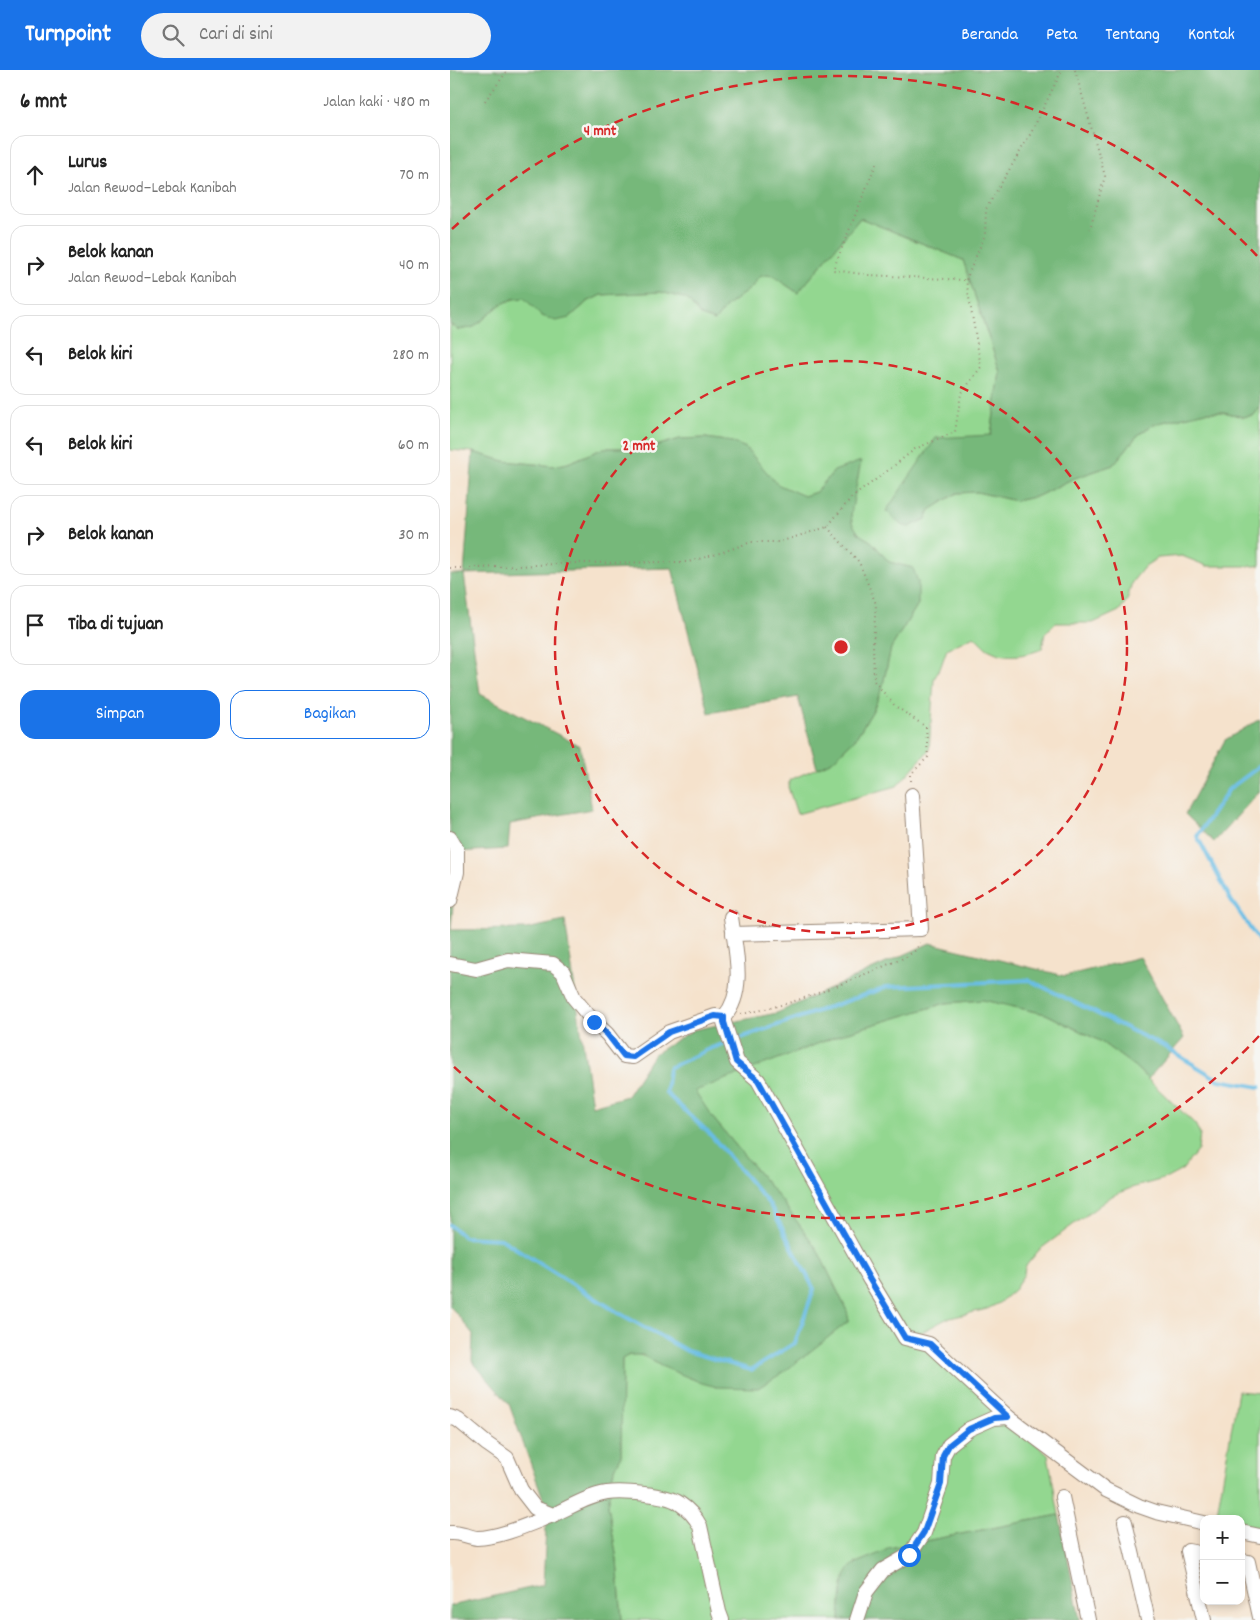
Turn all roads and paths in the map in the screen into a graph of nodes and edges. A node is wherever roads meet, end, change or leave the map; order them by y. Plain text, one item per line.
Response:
1 (508, 70) edge
2 (1062, 70) edge
3 (1075, 70) edge
4 (485, 101) dead end
5 (876, 164) dead end
6 (1090, 229) dead end
7 (966, 280) junction
8 (827, 527) junction
9 (450, 568) edge
10 (912, 795) joint
11 (450, 838) edge
12 (450, 901) edge
13 (731, 917) dead end
14 (921, 929) junction
15 (733, 934) junction
16 (450, 964) edge
17 (724, 1020) junction
18 (450, 1417) edge
19 (1008, 1417) junction
20 (1062, 1497) dead end
21 (553, 1515) junction
22 (1125, 1522) dead end
23 (1200, 1522) edge
24 (450, 1533) edge
25 (1245, 1533) edge
26 (1260, 1536) edge
27 (1200, 1553) edge
28 (1245, 1562) edge
29 (1260, 1617) edge
30 (722, 1620) edge
31 (858, 1620) edge
32 (1088, 1620) edge
33 (1148, 1620) edge
34 (1204, 1620) edge

1 - 4 path
2 - 7 path
3 - 6 path
5 - 7 path
7 - 8 path
8 - 9 path
8 - 10 path
10 - 14 street
11 - 12 street
13 - 15 street
14 - 15 street
14 - 17 path
15 - 17 street
16 - 17 street
17 - 19 street
18 - 21 street
19 - 23 street
19 - 31 street
20 - 32 street
21 - 24 street
21 - 30 street
22 - 33 street
25 - 26 street
27 - 34 street
28 - 29 street

